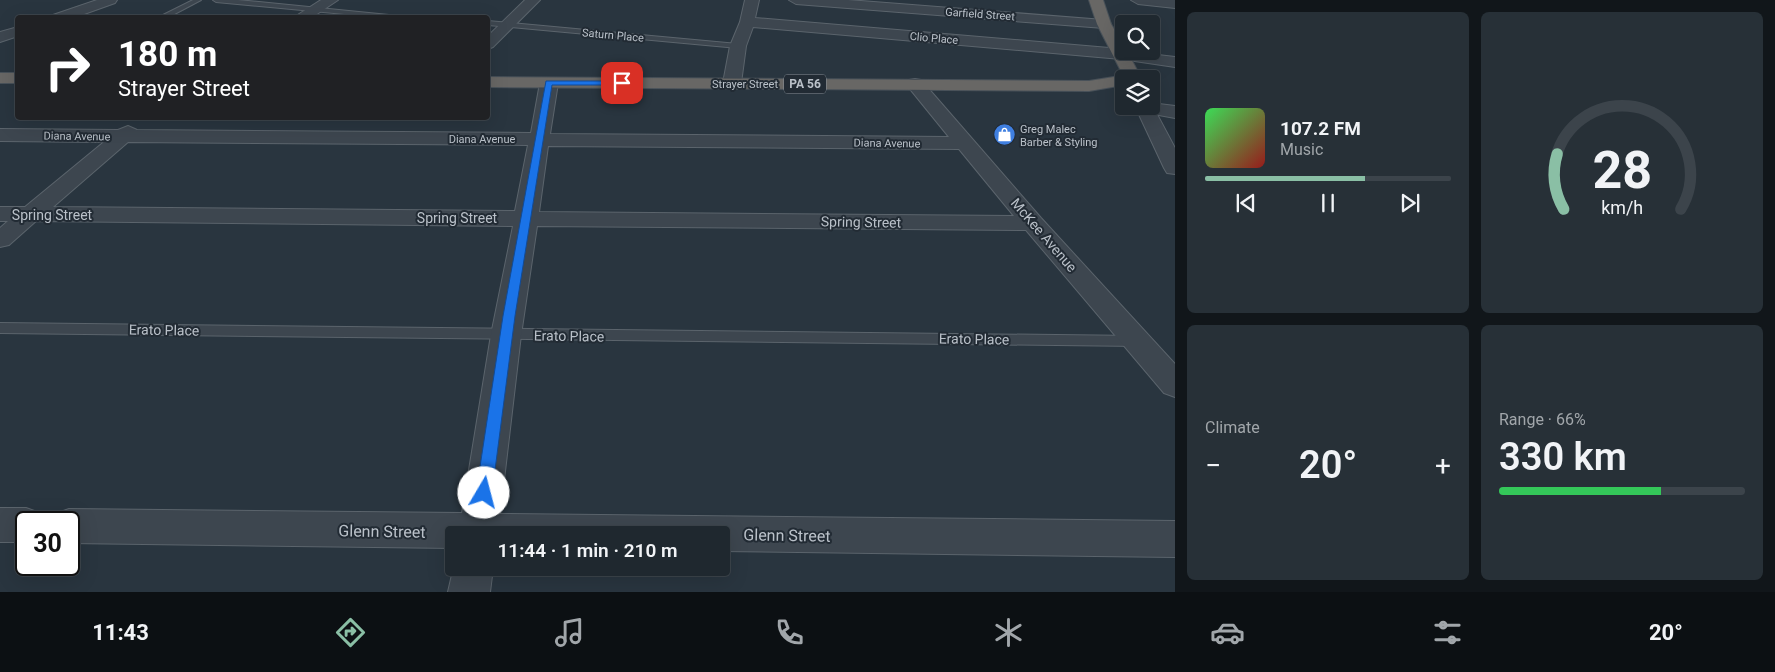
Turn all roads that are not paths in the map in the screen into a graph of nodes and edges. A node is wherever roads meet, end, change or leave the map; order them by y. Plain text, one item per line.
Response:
1 (110, 0) edge
2 (198, 0) edge
3 (216, 0) edge
4 (331, 0) edge
5 (534, 0) edge
6 (752, 0) edge
7 (796, 0) edge
8 (989, 0) edge
9 (1096, 0) edge
10 (1138, 0) edge
11 (1175, 4) edge
12 (315, 9) junction
13 (67, 15) edge
14 (166, 15) edge
15 (305, 15) edge
16 (382, 15) edge
17 (996, 16) junction
18 (747, 22) junction
19 (490, 23) edge
20 (1104, 24) junction
21 (507, 25) junction
22 (15, 32) edge
23 (1, 36) edge
24 (490, 42) edge
25 (1115, 43) edge
26 (738, 46) junction
27 (1115, 53) edge
28 (1160, 60) edge
29 (1175, 62) edge
30 (0, 78) edge
31 (15, 78) edge
32 (490, 82) edge
33 (1115, 82) edge
34 (549, 83) junction
35 (732, 83) junction
36 (914, 84) junction
37 (1160, 109) edge
38 (1175, 112) edge
39 (1148, 115) edge
40 (142, 120) edge
41 (0, 135) edge
42 (123, 136) junction
43 (540, 139) junction
44 (965, 143) junction
45 (1175, 168) edge
46 (0, 214) edge
47 (30, 214) junction
48 (524, 218) junction
49 (1033, 223) junction
50 (0, 240) edge
51 (0, 328) edge
52 (506, 335) junction
53 (1138, 341) junction
54 (1175, 385) edge
55 (0, 525) edge
56 (15, 526) edge
57 (479, 526) edge
58 (80, 527) edge
59 (1175, 539) edge
60 (730, 543) edge
61 (445, 544) edge
62 (471, 576) edge
63 (469, 592) edge

1 - 13 street
2 - 14 lane
3 - 12 lane
4 - 12 street
5 - 21 street
6 - 18 street
7 - 17 street, Garfield Street
8 - 17 street
9 - 20 highway, PA 56
10 - 11 street
12 - 15 street
12 - 16 lane
17 - 20 street, Garfield Street
18 - 26 street
18 - 27 street, Clio Place
19 - 21 lane, Saturn Place
20 - 25 highway, PA 56
21 - 24 street
21 - 26 lane, Saturn Place
22 - 23 street
26 - 35 street
28 - 29 street, Clio Place
30 - 31 highway
32 - 34 highway, Strayer Street / PA 56
33 - 36 highway, Strayer Street / PA 56
34 - 35 highway, Strayer Street / PA 56
34 - 43 street
35 - 36 highway, Strayer Street / PA 56
36 - 44 street, McKee Avenue
37 - 38 street
39 - 45 street
40 - 42 street
41 - 42 street, Diana Avenue
42 - 43 street, Diana Avenue
42 - 47 street
43 - 44 street, Diana Avenue
43 - 48 street
44 - 49 street, McKee Avenue
46 - 47 street, Spring Street
47 - 48 street, Spring Street
47 - 50 street
48 - 49 street, Spring Street
48 - 52 street
49 - 53 street, McKee Avenue
51 - 52 lane, Erato Place
52 - 53 lane, Erato Place
52 - 57 street
53 - 54 street, McKee Avenue
55 - 56 street
58 - 61 street, Glenn Street
59 - 60 street, Glenn Street
62 - 63 street

